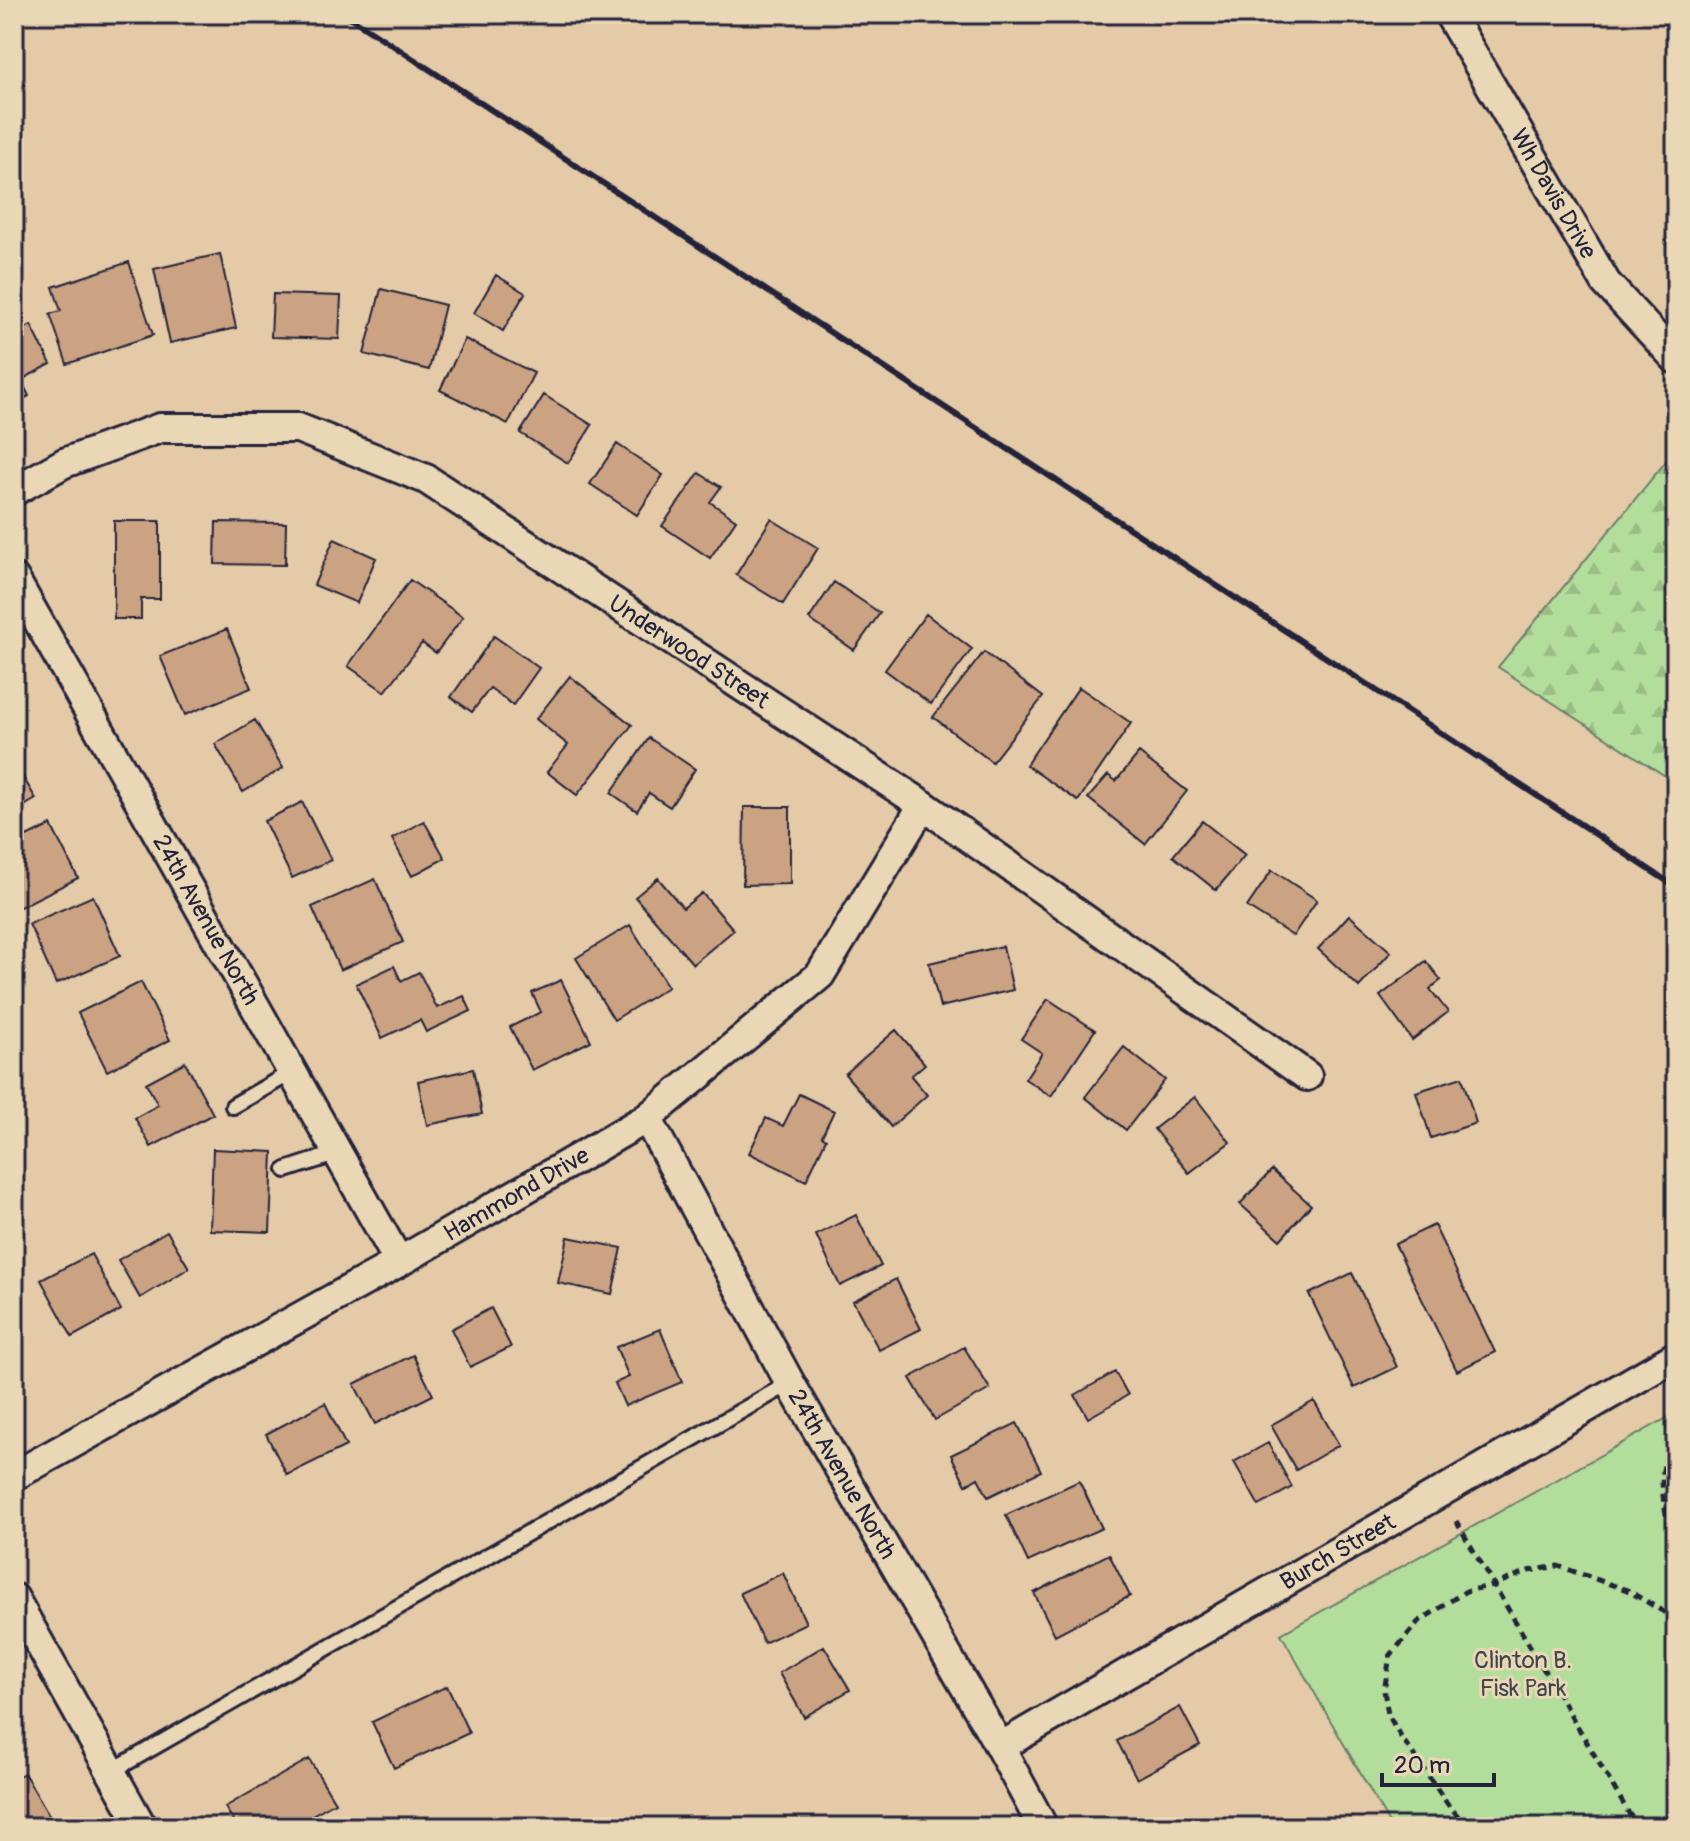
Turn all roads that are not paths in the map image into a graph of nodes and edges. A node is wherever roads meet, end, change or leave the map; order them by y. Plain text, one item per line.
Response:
1 (1449, 14) edge
2 (1676, 359) edge
3 (14, 491) edge
4 (14, 578) edge
5 (923, 805) junction
6 (292, 1072) junction
7 (1307, 1076) dead end
8 (233, 1106) dead end
9 (647, 1118) junction
10 (338, 1153) junction
11 (286, 1170) dead end
12 (399, 1262) junction
13 (1676, 1356) edge
14 (790, 1383) junction
15 (14, 1476) edge
16 (14, 1598) edge
17 (1000, 1747) junction
18 (110, 1772) junction
19 (142, 1827) edge
20 (1043, 1827) edge

1 - 2 street, Wh Davis Drive
3 - 5 street, Underwood Street
4 - 6 street, 24th Avenue North
5 - 7 street, Underwood Street
5 - 9 street, Hammond Drive
6 - 8 lane
6 - 10 street, 24th Avenue North
9 - 12 street, Hammond Drive
9 - 14 street, 24th Avenue North
10 - 11 lane
10 - 12 street, 24th Avenue North
12 - 15 street, Hammond Drive
13 - 17 street, Burch Street
14 - 17 street, 24th Avenue North
14 - 18 lane
16 - 18 street
17 - 20 street, 24th Avenue North
18 - 19 street

